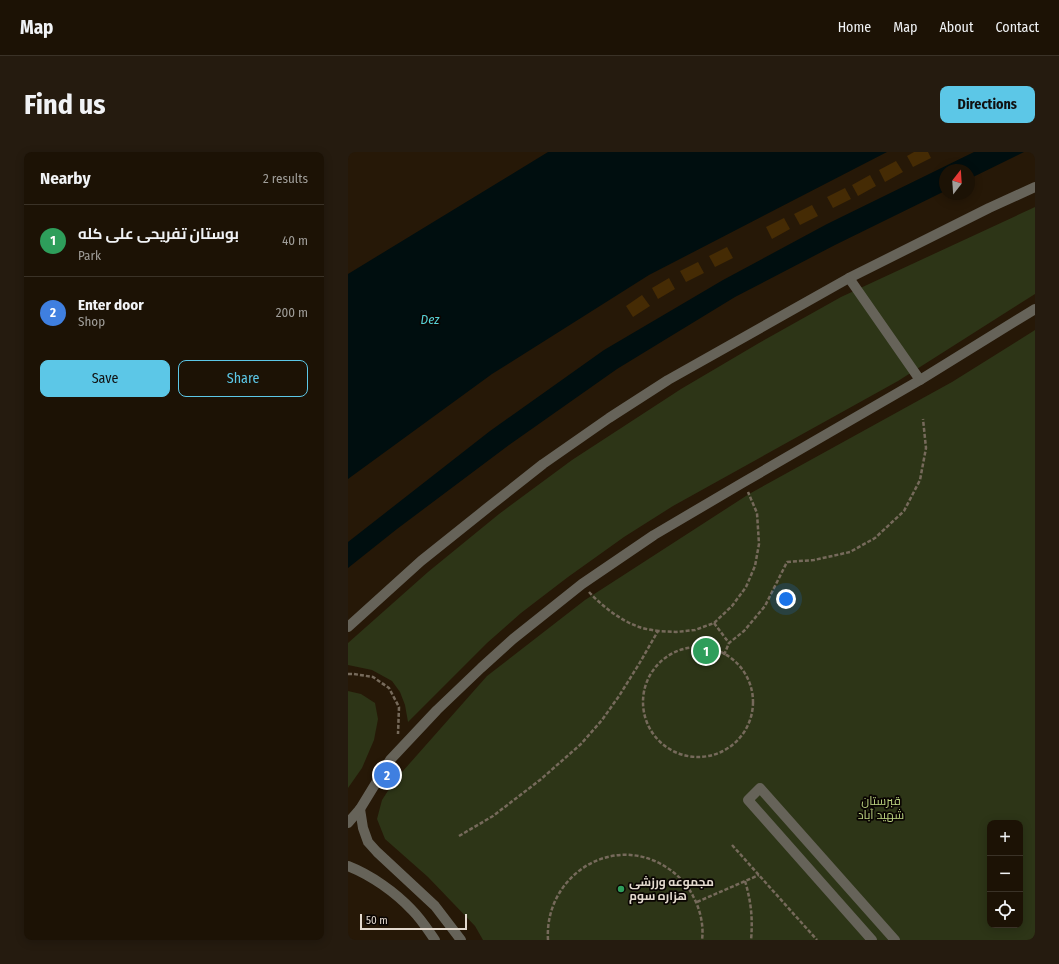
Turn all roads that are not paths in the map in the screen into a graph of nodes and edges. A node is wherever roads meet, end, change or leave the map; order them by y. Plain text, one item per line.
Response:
1 (1035, 187) edge
2 (849, 278) junction
3 (1035, 309) edge
4 (920, 380) junction
5 (348, 627) edge
6 (360, 809) junction
7 (348, 823) edge
8 (348, 866) edge
9 (435, 940) edge
10 (461, 940) edge
11 (872, 940) edge
12 (895, 940) edge

1 - 2 street
2 - 4 street
2 - 5 street
3 - 4 street
4 - 6 street
6 - 7 street
6 - 10 street
8 - 9 street
11 - 12 street

